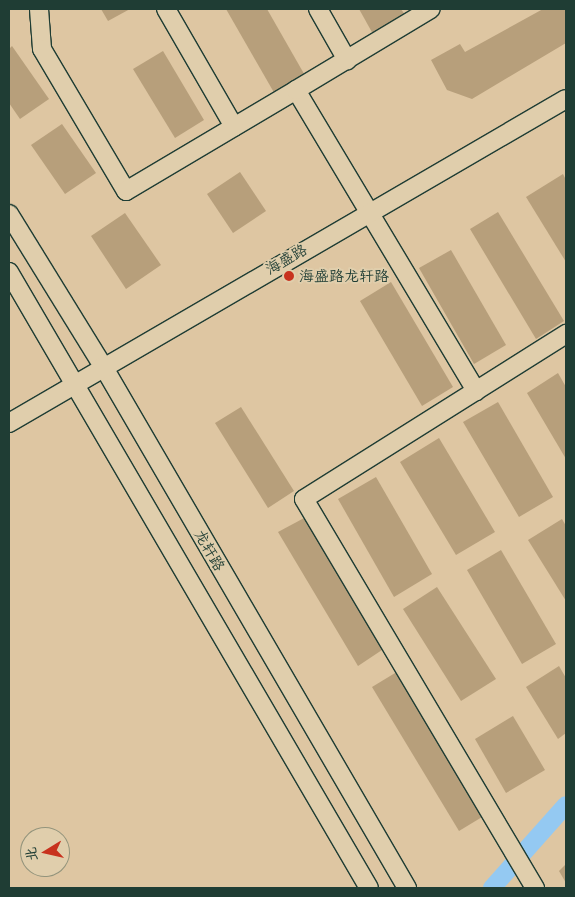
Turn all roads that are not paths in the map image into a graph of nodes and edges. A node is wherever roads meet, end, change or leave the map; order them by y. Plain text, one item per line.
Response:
1 (39, 9) edge
2 (166, 9) edge
3 (318, 9) edge
4 (431, 9) edge
5 (347, 60) junction
6 (296, 90) junction
7 (566, 99) edge
8 (234, 127) junction
9 (368, 213) junction
10 (9, 214) edge
11 (9, 272) edge
12 (566, 334) edge
13 (103, 366) junction
14 (74, 384) junction
15 (476, 390) junction
16 (9, 423) edge
17 (534, 887) edge
18 (369, 888) edge
19 (407, 888) edge

1 - 8 street
2 - 8 street
3 - 5 street
4 - 5 street
5 - 6 street
6 - 8 street
6 - 9 street
7 - 9 street, 海盛路
9 - 13 street, 海盛路
9 - 15 street
10 - 13 street, 龙轩路
11 - 14 street
12 - 15 street
13 - 14 street, 海盛路
13 - 19 street, 龙轩路
14 - 16 street, 海盛路
14 - 18 street
15 - 17 street

